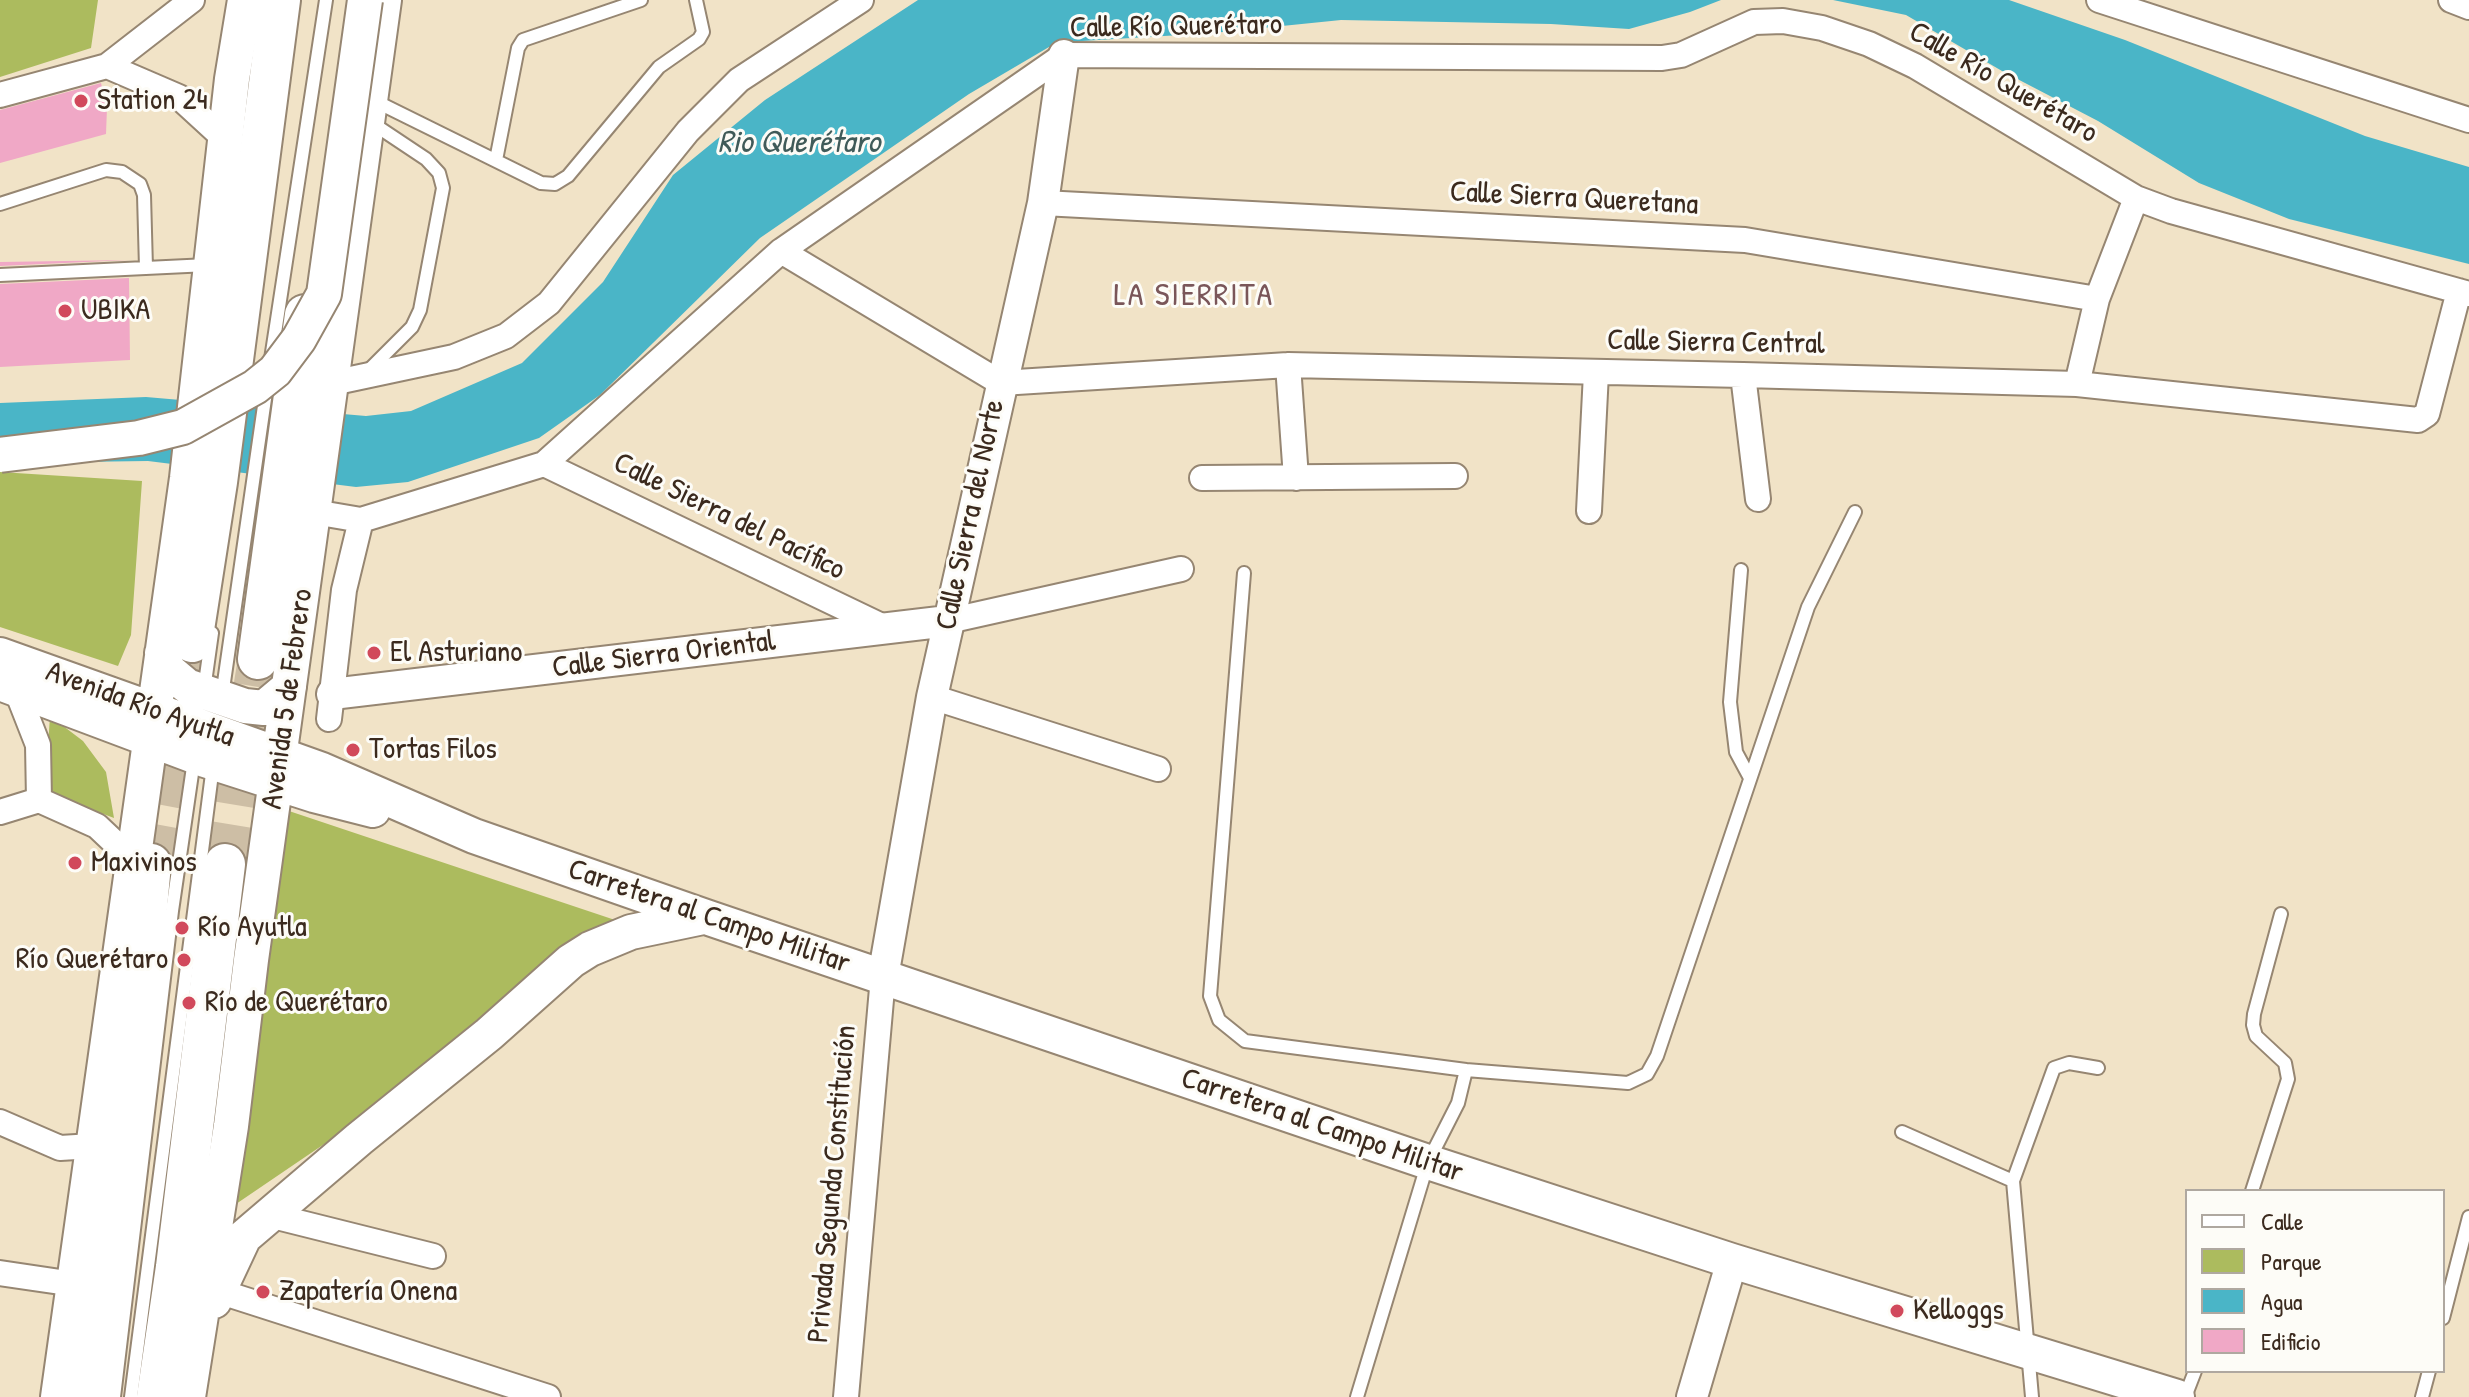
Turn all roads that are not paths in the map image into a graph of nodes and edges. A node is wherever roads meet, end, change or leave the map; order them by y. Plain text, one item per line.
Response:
1 (192, 0) edge
2 (245, 0) edge
3 (280, 0) edge
4 (326, 0) edge
5 (349, 0) edge
6 (365, 0) edge
7 (384, 0) edge
8 (641, 0) edge
9 (696, 0) edge
10 (861, 0) edge
11 (2099, 0) edge
12 (2451, 0) edge
13 (2469, 7) edge
14 (1064, 55) junction
15 (107, 66) junction
16 (0, 95) edge
17 (369, 109) junction
18 (2469, 120) edge
19 (227, 141) junction
20 (496, 160) junction
21 (2136, 198) junction
22 (1043, 203) junction
23 (0, 204) edge
24 (781, 251) junction
25 (211, 265) junction
26 (146, 268) junction
27 (0, 275) edge
28 (2464, 292) edge
29 (2097, 299) junction
30 (1288, 365) junction
31 (1596, 373) junction
32 (1743, 375) junction
33 (247, 377) dead end
34 (1001, 383) junction
35 (2077, 384) junction
36 (340, 389) junction
37 (243, 408) dead end
38 (0, 455) edge
39 (544, 464) junction
40 (1455, 476) dead end
41 (1202, 478) dead end
42 (1296, 478) junction
43 (1758, 499) dead end
44 (315, 502) junction
45 (1589, 511) dead end
46 (1855, 512) dead end
47 (361, 520) junction
48 (1181, 569) dead end
49 (1741, 570) dead end
50 (1244, 573) dead end
51 (303, 587) junction
52 (344, 590) junction
53 (948, 621) junction
54 (886, 628) junction
55 (189, 639) junction
56 (0, 655) edge
57 (258, 659) tunnel mouth
58 (8, 686) edge
59 (289, 687) junction
60 (932, 697) junction
61 (330, 707) joint
62 (209, 722) junction
63 (152, 725) junction
64 (278, 769) junction
65 (1158, 769) dead end
66 (1750, 778) junction
67 (39, 800) junction
68 (0, 812) edge
69 (142, 862) junction
70 (225, 864) tunnel mouth
71 (2281, 914) dead end
72 (706, 917) junction
73 (883, 977) junction
74 (2098, 1068) dead end
75 (1466, 1070) junction
76 (0, 1122) edge
77 (1902, 1132) dead end
78 (93, 1146) junction
79 (1428, 1162) junction
80 (2013, 1181) junction
81 (2253, 1189) edge
82 (269, 1215) junction
83 (2469, 1217) edge
84 (433, 1256) dead end
85 (1732, 1261) junction
86 (0, 1273) edge
87 (74, 1284) junction
88 (218, 1291) junction
89 (2445, 1310) edge
90 (198, 1334) junction
91 (2028, 1351) junction
92 (2194, 1373) edge
93 (2428, 1373) edge
94 (58, 1397) edge
95 (90, 1397) edge
96 (114, 1397) edge
97 (131, 1397) edge
98 (157, 1397) edge
99 (188, 1397) edge
100 (548, 1397) edge
101 (846, 1397) edge
102 (1357, 1397) edge
103 (1692, 1397) edge
104 (2032, 1397) edge
105 (2177, 1397) edge
106 (2185, 1397) edge
107 (2422, 1397) edge

1 - 15 street
2 - 19 main road
3 - 55 highway
4 - 62 lane
5 - 57 highway, Avenida 5 de Febrero
6 - 38 main road, bridge
7 - 17 main road, Avenida 5 de Febrero
8 - 20 lane
9 - 20 lane
10 - 36 street
11 - 18 street
12 - 13 street
14 - 21 street, Calle Río Querétaro
14 - 22 street, Calle Sierra del Norte
14 - 24 street, Calle Río Querétaro
15 - 16 street
15 - 19 street
17 - 20 lane
17 - 36 main road, Avenida 5 de Febrero
17 - 36 lane
19 - 25 main road
21 - 28 street, Calle Río Querétaro
21 - 29 street
22 - 29 street, Calle Sierra Queretana
22 - 34 street, Calle Sierra del Norte
23 - 26 lane
24 - 34 street
24 - 39 street, Calle Río Querétaro
25 - 26 lane
25 - 55 main road
26 - 27 lane
28 - 35 street, Calle Sierra Central
29 - 35 street
30 - 31 street, Calle Sierra Central
30 - 34 street, Calle Sierra Central
30 - 42 street
31 - 32 street, Calle Sierra Central
31 - 45 street
32 - 35 street, Calle Sierra Central
32 - 43 street
33 - 37 lane
34 - 53 street, Calle Sierra del Norte
36 - 44 main road, Avenida 5 de Febrero
39 - 47 street, Calle Río Querétaro
39 - 54 street, Calle Sierra del Pacífico
40 - 42 street
41 - 42 street
44 - 47 street, Calle Río Querétaro
44 - 51 main road, Avenida 5 de Febrero
46 - 66 lane
47 - 52 street
48 - 53 street
49 - 66 lane
50 - 75 lane
51 - 52 street
51 - 59 main road, Avenida 5 de Febrero
52 - 61 street
53 - 54 street, Calle Sierra Oriental
53 - 60 street, Calle Sierra del Norte
54 - 61 street, Calle Sierra Oriental
55 - 62 lane
55 - 62 main road
55 - 63 main road
56 - 63 main road, Avenida Río Ayutla
58 - 63 main road, Avenida Río Ayutla
58 - 67 street
59 - 62 main road
59 - 64 main road, Avenida 5 de Febrero
60 - 65 street
60 - 73 street, Calle Sierra del Norte
62 - 63 main road, Avenida Río Ayutla
62 - 64 main road, Avenida Río Ayutla
62 - 96 lane
62 - 97 lane
63 - 69 main road
64 - 72 main road, Carretera al Campo Militar
64 - 90 main road, Avenida 5 de Febrero
66 - 75 lane
67 - 68 street
67 - 69 street
69 - 78 main road
69 - 95 highway
70 - 98 highway
71 - 81 lane
72 - 73 main road, Carretera al Campo Militar
72 - 82 main road
73 - 79 main road, Carretera al Campo Militar
73 - 101 street, Privada Segunda Constitución
74 - 80 lane
75 - 79 lane
76 - 78 street
77 - 80 lane
78 - 87 main road
79 - 85 main road, Carretera al Campo Militar
79 - 102 lane
80 - 91 lane
82 - 84 street
82 - 88 main road
83 - 89 lane
85 - 91 main road, Carretera al Campo Militar
85 - 103 street
86 - 87 street
87 - 94 main road
88 - 90 main road
88 - 100 street
90 - 99 main road, Avenida 5 de Febrero
91 - 104 lane
91 - 105 main road, Carretera al Campo Militar
92 - 106 lane
93 - 107 lane

